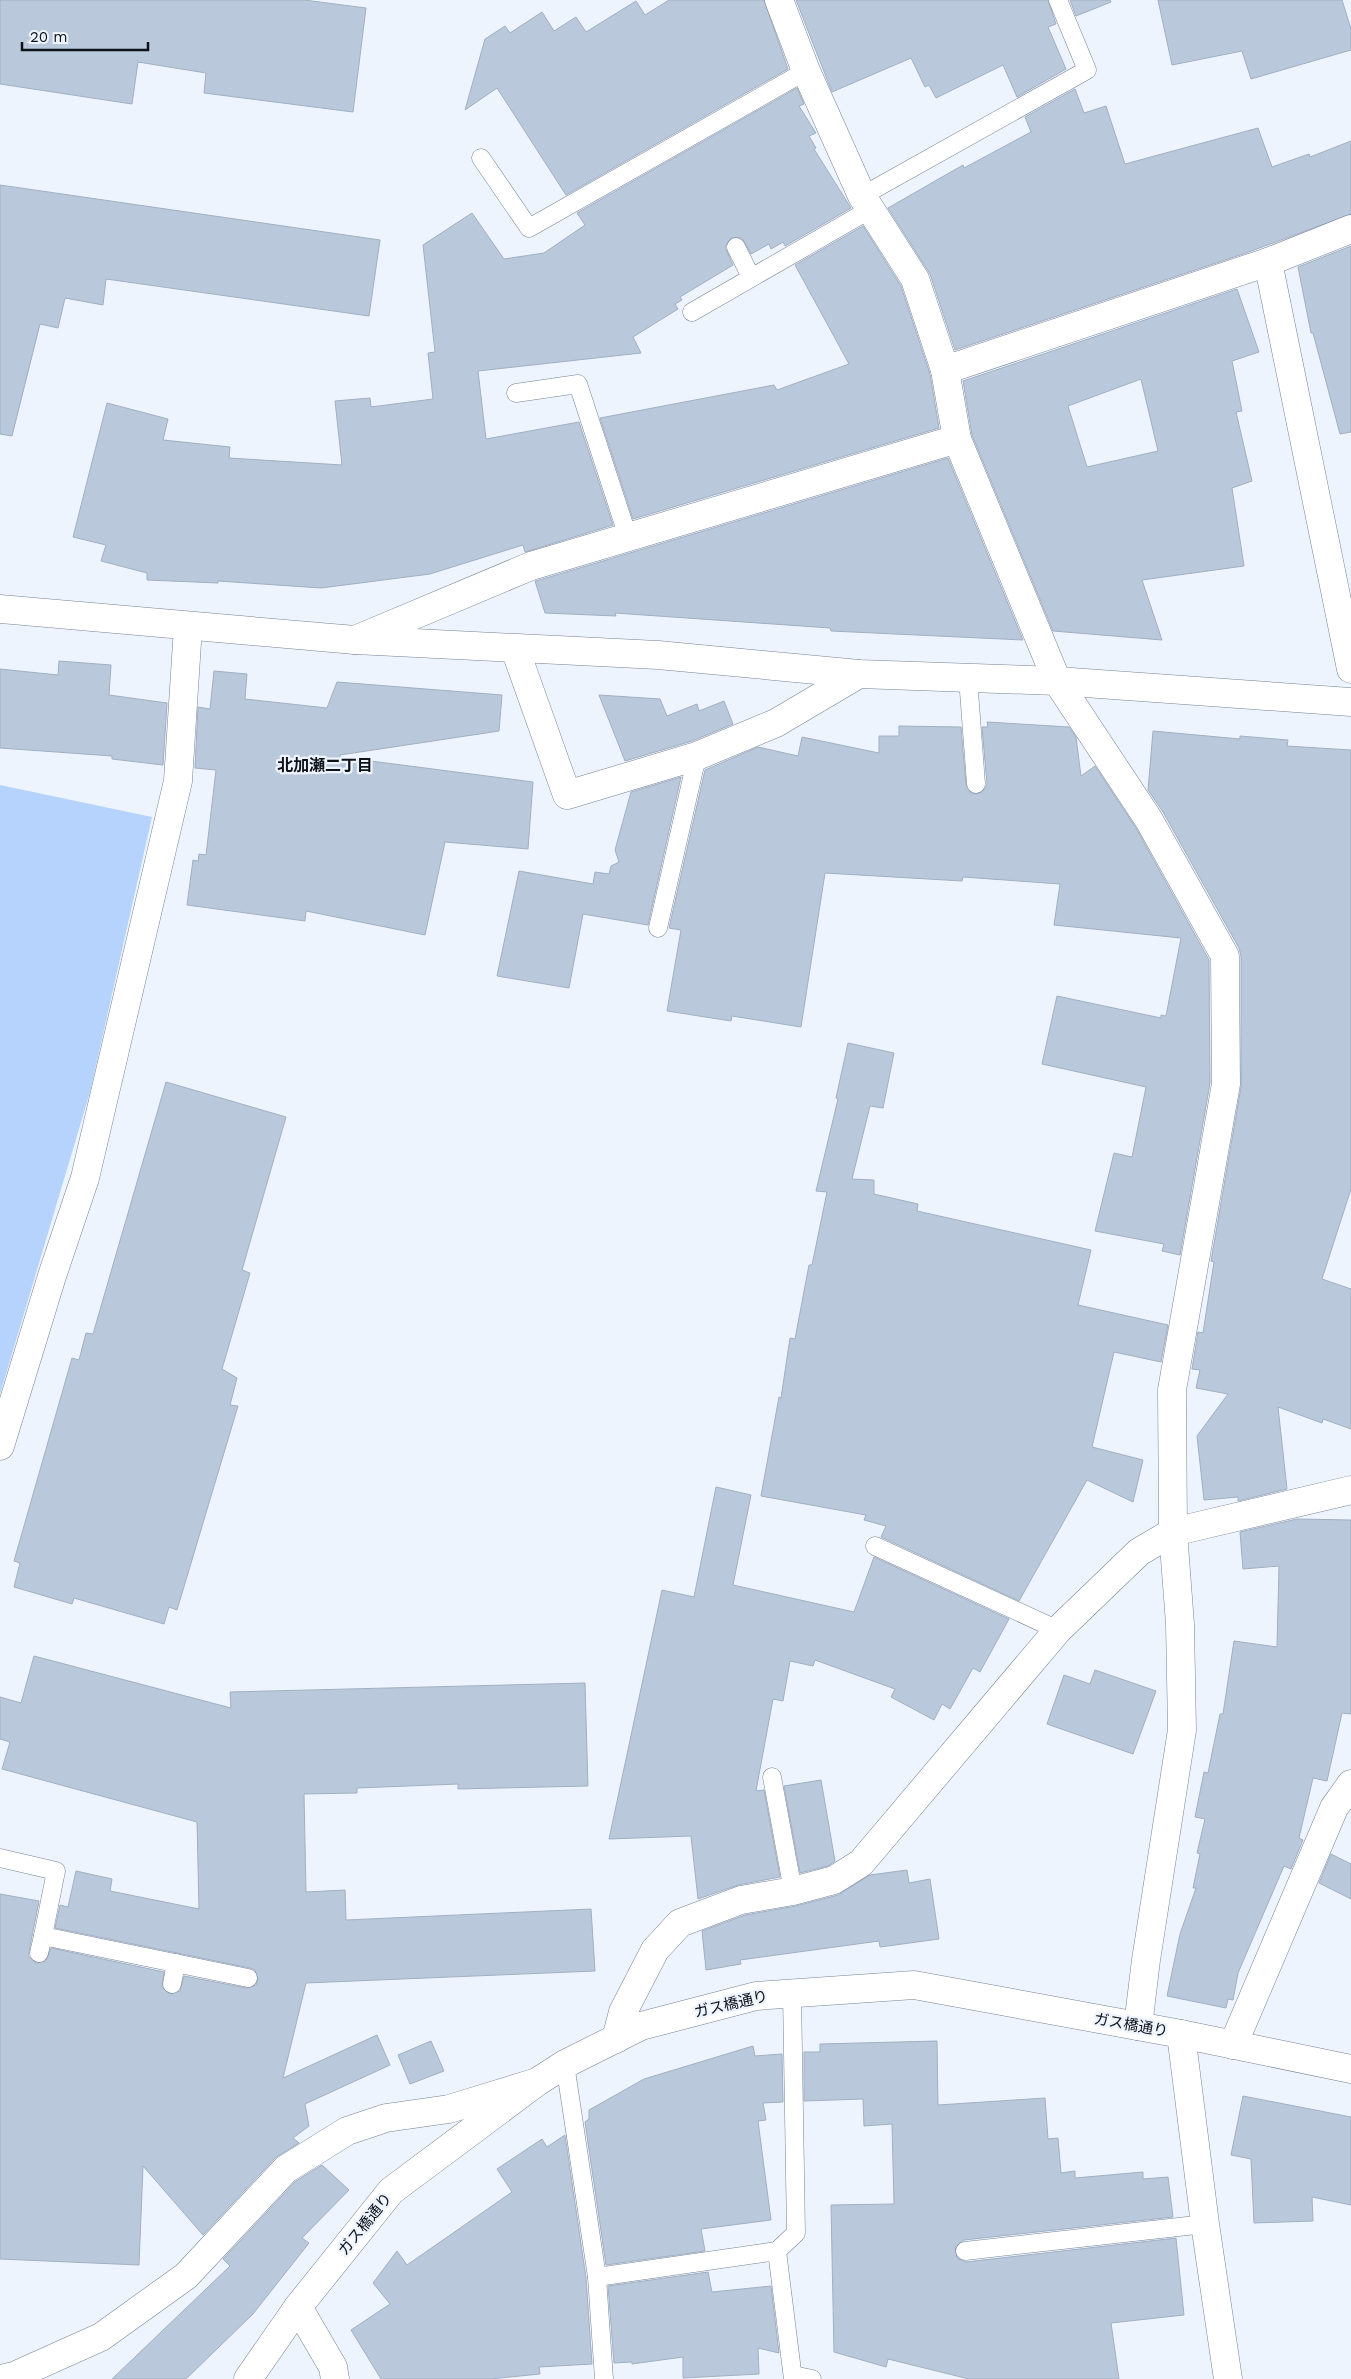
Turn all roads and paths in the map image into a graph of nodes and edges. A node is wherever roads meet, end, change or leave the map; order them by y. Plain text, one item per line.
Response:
1 (779, 0) edge
2 (1058, 0) edge
3 (806, 71) junction
4 (481, 158) dead end
5 (866, 202) junction
6 (1351, 229) edge
7 (736, 247) dead end
8 (1268, 262) junction
9 (751, 277) junction
10 (692, 312) dead end
11 (944, 370) junction
12 (516, 393) dead end
13 (957, 439) junction
14 (628, 537) junction
15 (0, 609) edge
16 (188, 627) junction
17 (355, 640) junction
18 (516, 649) junction
19 (1351, 669) edge
20 (859, 674) junction
21 (968, 678) junction
22 (1057, 681) junction
23 (1351, 702) edge
24 (697, 756) junction
25 (976, 784) dead end
26 (658, 928) dead end
27 (0, 1446) edge
28 (1351, 1490) edge
29 (1173, 1532) junction
30 (875, 1546) dead end
31 (1058, 1630) junction
32 (772, 1777) dead end
33 (1351, 1784) edge
34 (0, 1858) edge
35 (792, 1891) junction
36 (43, 1936) junction
37 (39, 1953) dead end
38 (176, 1963) junction
39 (248, 1978) dead end
40 (172, 1984) dead end
41 (792, 1994) junction
42 (1138, 2026) junction
43 (1181, 2034) junction
44 (616, 2039) junction
45 (1232, 2045) junction
46 (565, 2064) junction
47 (1351, 2069) edge
48 (537, 2082) junction
49 (1205, 2224) junction
50 (777, 2251) junction
51 (965, 2251) dead end
52 (597, 2277) junction
53 (298, 2307) junction
54 (793, 2377) edge
55 (0, 2379) edge
56 (248, 2379) edge
57 (335, 2379) edge
58 (604, 2379) edge
59 (812, 2379) edge
60 (1228, 2379) edge

1 - 3 street
2 - 5 lane
3 - 4 lane
3 - 5 street
5 - 9 lane
5 - 11 street
6 - 8 street
7 - 9 lane
8 - 11 street
8 - 19 street
9 - 10 lane
11 - 13 street
12 - 14 lane
13 - 14 street
13 - 22 street
14 - 17 street
15 - 16 street
16 - 17 street
16 - 27 street
17 - 18 street
18 - 20 street
18 - 24 street
20 - 21 street
20 - 24 street
21 - 22 street
21 - 25 lane
22 - 23 street
22 - 29 street
24 - 26 lane
28 - 29 street
29 - 31 street
29 - 42 street
30 - 31 lane
31 - 35 street
32 - 35 lane
33 - 45 street
34 - 36 lane
35 - 44 street
36 - 37 lane
36 - 38 lane
38 - 39 lane
38 - 40 lane
41 - 42 street, ガス橋通り
41 - 44 street, ガス橋通り
41 - 50 lane
42 - 43 street, ガス橋通り
43 - 45 street, ガス橋通り
43 - 49 street
44 - 46 street, ガス橋通り
45 - 47 street, ガス橋通り
46 - 48 street, ガス橋通り
46 - 52 lane
48 - 53 street, ガス橋通り
48 - 55 street
49 - 51 lane
49 - 60 street
50 - 52 lane
50 - 54 lane
52 - 58 lane
53 - 56 street, ガス橋通り
53 - 57 street
54 - 59 lane

